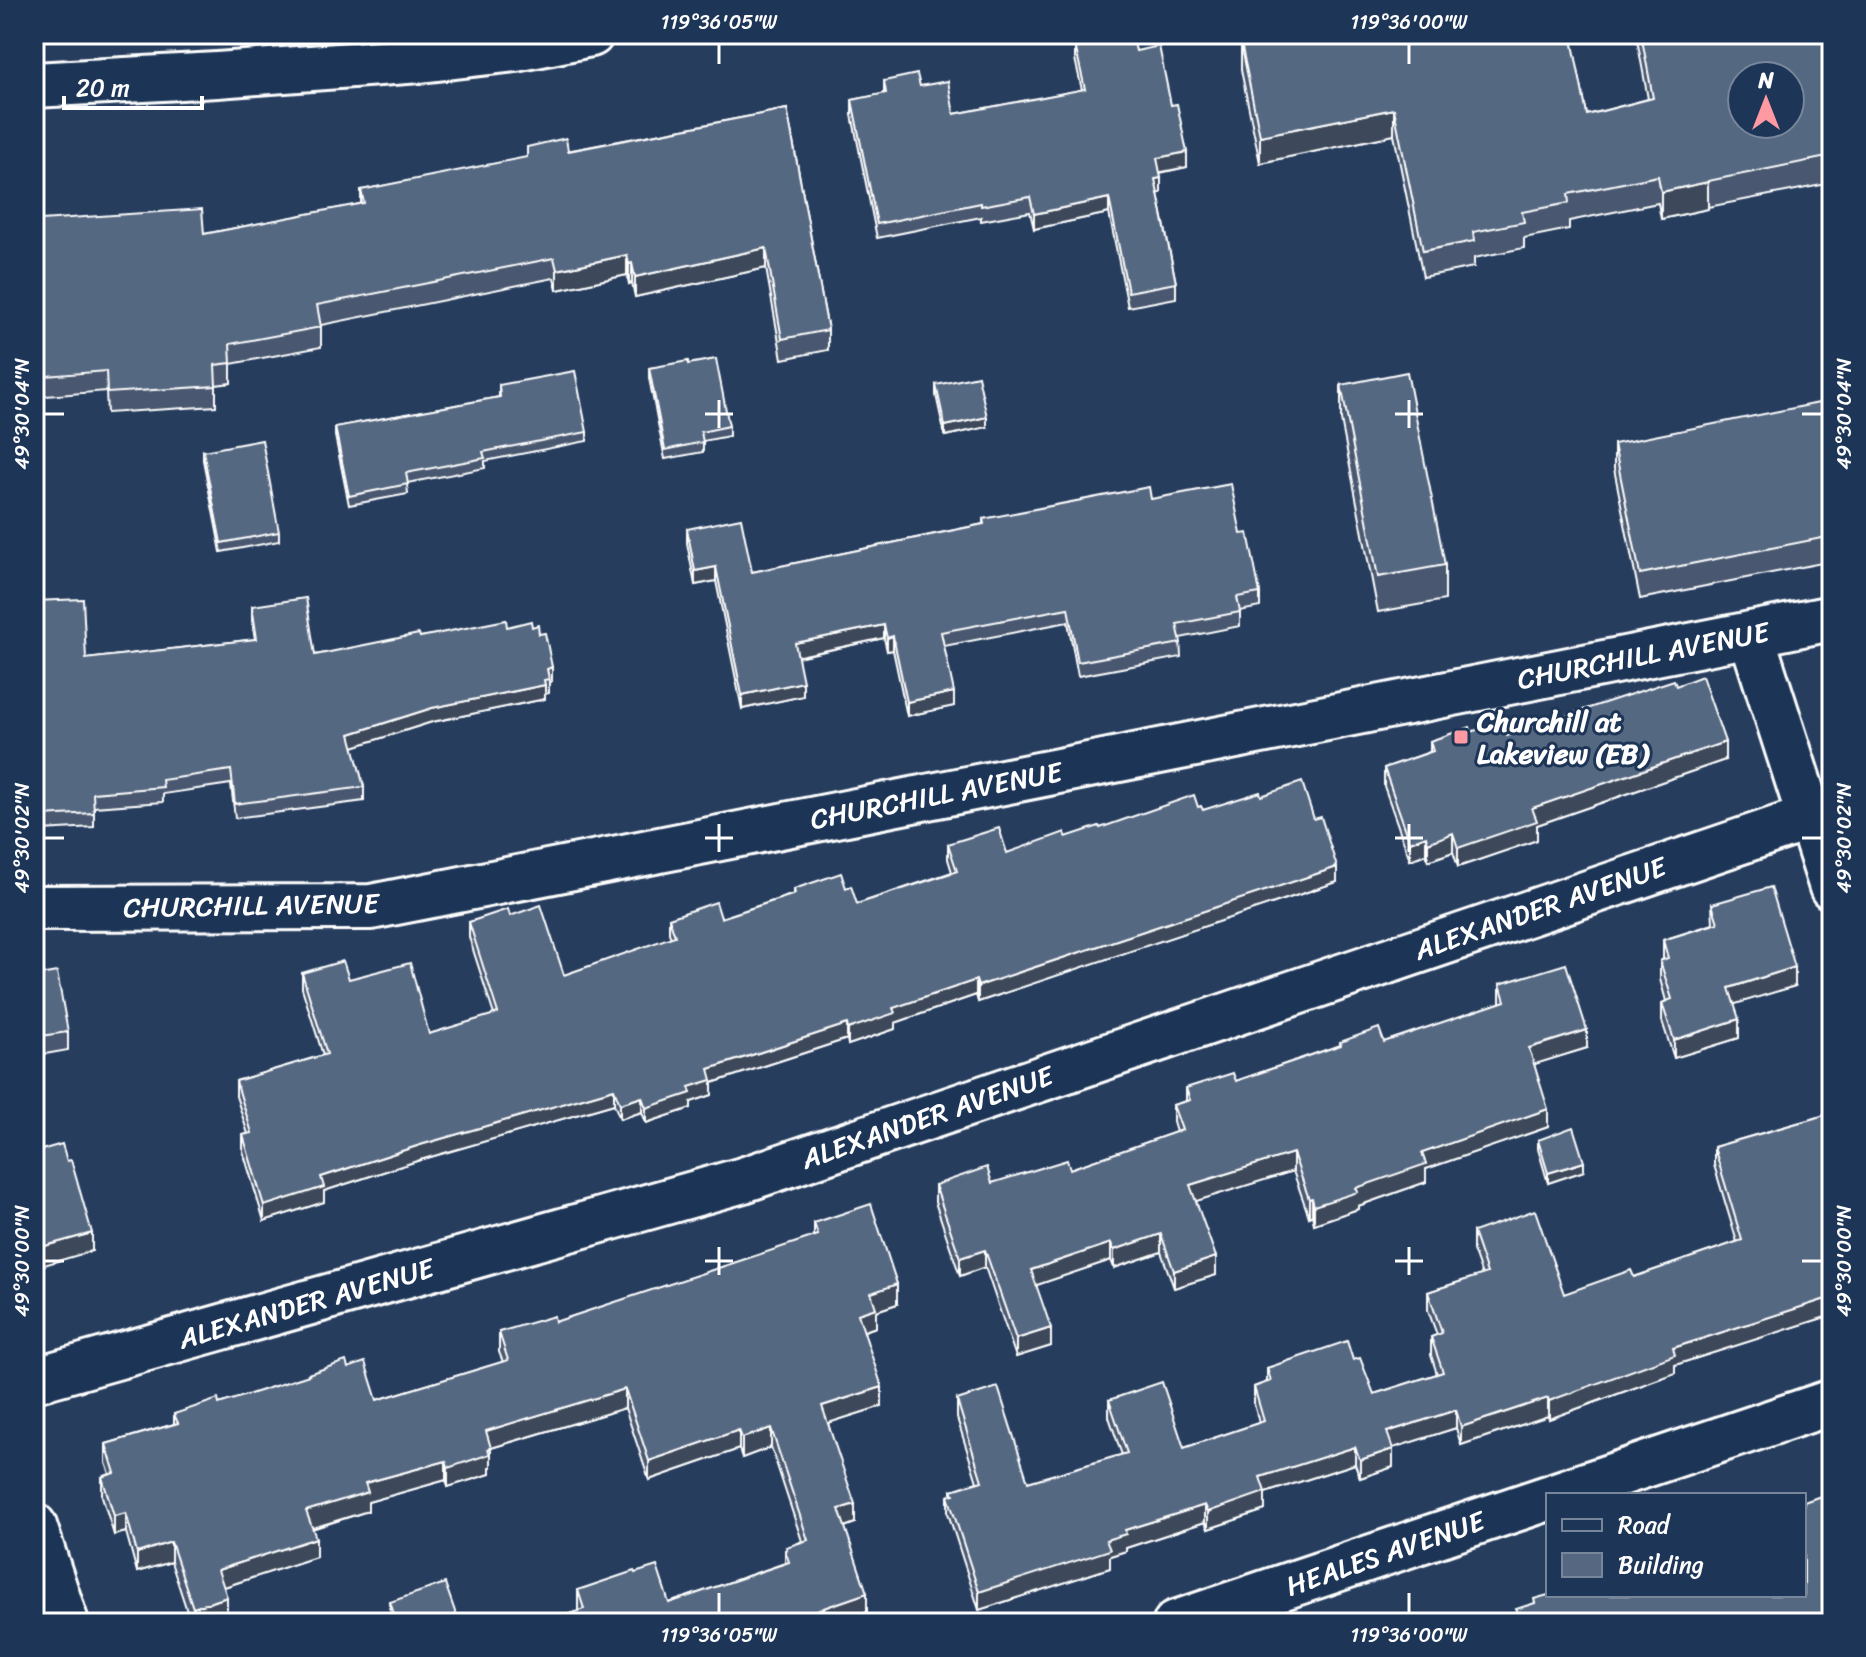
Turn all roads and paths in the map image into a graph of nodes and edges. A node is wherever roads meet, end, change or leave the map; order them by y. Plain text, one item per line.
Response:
1 (591, 34) edge
2 (34, 85) edge
3 (1832, 618) edge
4 (1751, 634) junction
5 (1809, 818) junction
6 (1832, 887) edge
7 (34, 908) edge
8 (34, 1380) edge
9 (1832, 1402) edge
10 (1562, 1493) edge
11 (1546, 1499) edge
12 (34, 1526) edge
13 (66, 1623) edge
14 (1176, 1623) edge

1 - 2 street
3 - 4 street, CHURCHILL AVENUE
4 - 5 street
4 - 7 street, CHURCHILL AVENUE
5 - 6 street
5 - 8 street, ALEXANDER AVENUE
9 - 10 street
11 - 14 street, HEALES AVENUE
12 - 13 street

